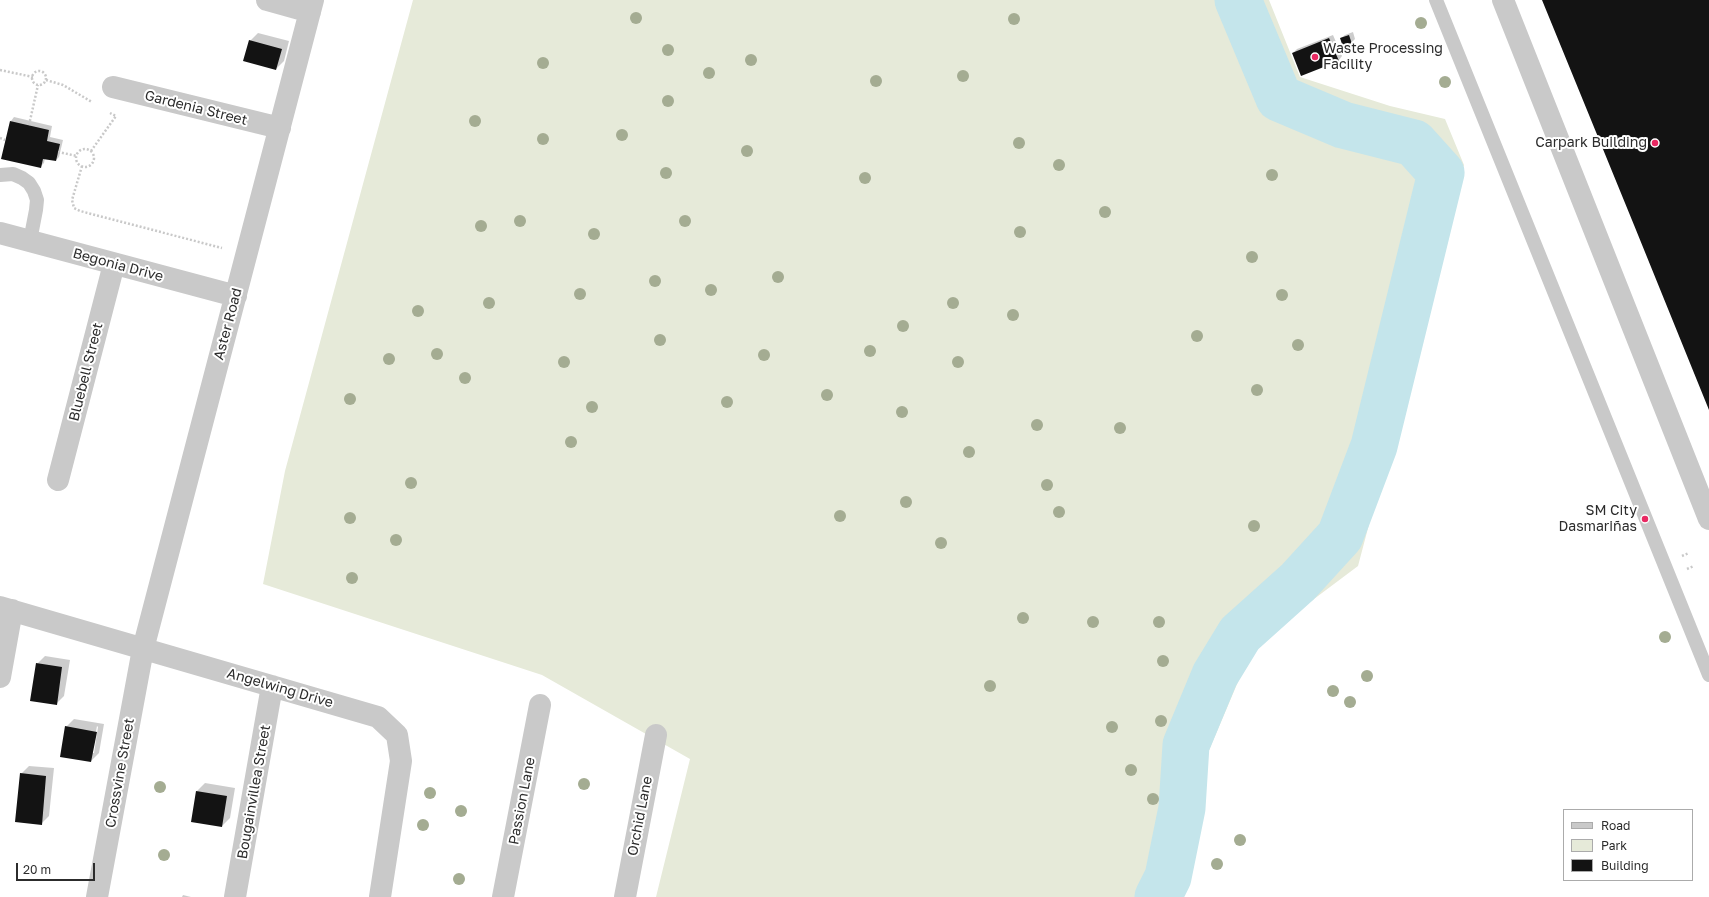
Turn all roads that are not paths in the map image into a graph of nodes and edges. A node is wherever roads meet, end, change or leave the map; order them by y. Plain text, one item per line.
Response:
1 (267, 0) edge
2 (1436, 0) edge
3 (1503, 0) edge
4 (312, 6) edge
5 (113, 87) dead end
6 (280, 128) junction
7 (0, 175) edge
8 (0, 233) edge
9 (30, 242) junction
10 (114, 264) junction
11 (236, 296) junction
12 (58, 480) dead end
13 (1709, 519) edge
14 (6, 609) edge
15 (143, 648) junction
16 (1709, 675) edge
17 (0, 677) edge
18 (272, 686) junction
19 (540, 705) dead end
20 (656, 735) dead end
21 (97, 897) edge
22 (235, 897) edge
23 (380, 897) edge
24 (503, 897) edge
25 (625, 897) edge

1 - 4 street
2 - 16 lane
3 - 13 street
4 - 6 street, Aster Road
5 - 6 street, Gardenia Street
6 - 11 street, Aster Road
7 - 9 lane
8 - 9 street, Begonia Drive
9 - 10 street, Begonia Drive
10 - 11 street, Begonia Drive
10 - 12 street, Bluebell Street
11 - 15 street, Aster Road
14 - 15 street, Angelwing Drive
14 - 17 street
15 - 18 street, Angelwing Drive
15 - 21 street, Crossvine Street
18 - 22 street, Bougainvillea Street
18 - 23 street, Angelwing Drive
19 - 24 street, Passion Lane
20 - 25 street, Orchid Lane

